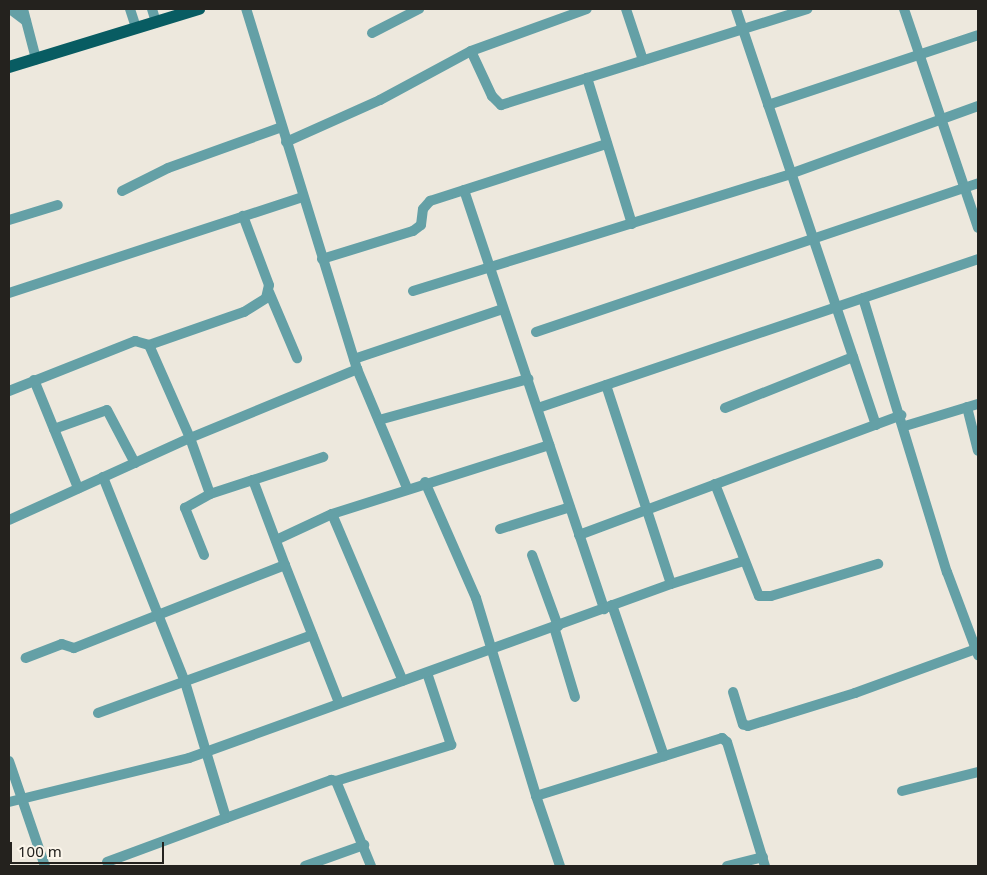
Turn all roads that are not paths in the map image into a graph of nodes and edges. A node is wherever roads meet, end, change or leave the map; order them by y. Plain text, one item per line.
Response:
1 (10, 9) edge
2 (23, 9) edge
3 (130, 9) edge
4 (152, 9) edge
5 (199, 9) edge
6 (246, 9) edge
7 (419, 9) edge
8 (587, 9) edge
9 (626, 9) edge
10 (736, 9) edge
11 (807, 9) edge
12 (904, 9) edge
13 (26, 21) junction
14 (156, 22) junction
15 (136, 28) junction
16 (743, 28) junction
17 (372, 34) dead end
18 (978, 35) edge
19 (471, 51) junction
20 (919, 54) junction
21 (36, 58) junction
22 (643, 60) junction
23 (9, 67) edge
24 (587, 78) junction
25 (768, 105) junction
26 (978, 106) edge
27 (940, 119) junction
28 (282, 127) junction
29 (286, 142) junction
30 (607, 144) junction
31 (790, 174) junction
32 (978, 183) edge
33 (964, 188) junction
34 (464, 190) junction
35 (122, 191) dead end
36 (303, 197) junction
37 (58, 204) dead end
38 (243, 216) junction
39 (9, 220) edge
40 (632, 224) junction
41 (978, 228) edge
42 (813, 236) junction
43 (322, 259) junction
44 (978, 259) edge
45 (490, 267) junction
46 (413, 291) dead end
47 (269, 292) junction
48 (9, 293) edge
49 (863, 298) junction
50 (837, 307) junction
51 (503, 309) junction
52 (536, 332) dead end
53 (149, 345) junction
54 (853, 357) junction
55 (297, 358) dead end
56 (356, 364) junction
57 (528, 379) junction
58 (34, 380) junction
59 (606, 385) junction
60 (9, 391) edge
61 (978, 404) edge
62 (538, 408) junction
63 (725, 408) dead end
64 (967, 408) junction
65 (901, 415) junction
66 (379, 420) junction
67 (876, 425) junction
68 (904, 426) junction
69 (54, 429) junction
70 (190, 438) junction
71 (548, 445) junction
72 (978, 451) edge
73 (323, 457) dead end
74 (135, 463) junction
75 (103, 477) junction
76 (253, 480) junction
77 (425, 482) junction
78 (715, 484) junction
79 (78, 488) junction
80 (407, 488) junction
81 (210, 494) junction
82 (570, 508) junction
83 (647, 509) junction
84 (332, 514) junction
85 (9, 520) edge
86 (500, 529) dead end
87 (579, 535) junction
88 (276, 540) junction
89 (204, 555) dead end
90 (532, 555) dead end
91 (744, 561) junction
92 (878, 564) dead end
93 (285, 565) junction
94 (671, 584) junction
95 (608, 607) junction
96 (158, 615) junction
97 (556, 627) junction
98 (974, 631) edge
99 (312, 634) junction
100 (492, 650) junction
101 (977, 652) edge
102 (26, 658) dead end
103 (427, 673) junction
104 (403, 681) junction
105 (185, 682) junction
106 (733, 692) dead end
107 (575, 697) dead end
108 (339, 704) junction
109 (98, 713) dead end
110 (207, 752) junction
111 (664, 756) junction
112 (9, 761) edge
113 (978, 772) edge
114 (336, 781) junction
115 (902, 792) dead end
116 (536, 796) junction
117 (24, 797) junction
118 (9, 802) edge
119 (226, 818) junction
120 (364, 845) junction
121 (764, 861) edge
122 (107, 862) dead end
123 (45, 866) edge
124 (306, 866) edge
125 (371, 866) edge
126 (560, 866) edge
127 (727, 866) edge

1 - 13 street
2 - 13 street
3 - 15 street
4 - 14 street
5 - 14 main road
6 - 28 street
7 - 17 street
8 - 19 street
9 - 22 street
10 - 16 street
11 - 16 street
12 - 20 street
13 - 21 street
14 - 15 main road
15 - 21 main road
16 - 22 street
16 - 25 street
18 - 20 street
19 - 24 street
19 - 29 street
20 - 25 street
20 - 27 street
21 - 23 main road
22 - 24 street
24 - 30 street
25 - 31 street
26 - 27 street
27 - 31 street
27 - 33 street
28 - 29 street
28 - 35 street
29 - 36 street
30 - 34 street
30 - 40 street
31 - 40 street
31 - 42 street
32 - 33 street
33 - 41 street
33 - 42 street
34 - 43 street
34 - 45 street
36 - 38 street
36 - 43 street
37 - 39 street
38 - 47 street
38 - 48 street
40 - 45 street
42 - 50 street
42 - 52 street
43 - 56 street
44 - 49 street
45 - 46 street
45 - 51 street
47 - 53 street
47 - 55 street
49 - 50 street
49 - 65 street
50 - 54 street
50 - 59 street
51 - 56 street
51 - 57 street
53 - 58 street
53 - 70 street
54 - 63 street
54 - 67 street
56 - 66 street
56 - 70 street
57 - 62 street
57 - 66 street
58 - 60 street
58 - 69 street
59 - 62 street
59 - 83 street
61 - 64 street
62 - 71 street
64 - 68 street
64 - 72 street
65 - 67 street
65 - 68 street
66 - 80 street
67 - 78 street
68 - 98 street
69 - 74 street
69 - 79 street
70 - 74 street
70 - 81 street
71 - 77 street
71 - 82 street
73 - 76 street
74 - 75 street
75 - 79 street
75 - 96 street
76 - 81 street
76 - 88 street
77 - 80 street
77 - 100 street
78 - 83 street
78 - 91 street
79 - 85 street
80 - 84 street
81 - 89 street
82 - 86 street
82 - 87 street
83 - 87 street
83 - 94 street
84 - 88 street
84 - 104 street
87 - 95 street
88 - 93 street
90 - 97 street
91 - 92 street
91 - 94 street
93 - 96 street
93 - 99 street
94 - 95 street
95 - 97 street
95 - 111 street
96 - 102 street
96 - 105 street
97 - 100 street
97 - 107 street
98 - 101 street
99 - 105 street
99 - 108 street
100 - 103 street
100 - 116 street
101 - 106 street
103 - 104 street
103 - 114 street
104 - 108 street
105 - 109 street
105 - 110 street
108 - 110 street
110 - 117 street
110 - 119 street
111 - 116 street
111 - 121 street
112 - 117 street
113 - 115 street
114 - 119 street
114 - 120 street
116 - 126 street
117 - 118 street
117 - 123 street
119 - 122 street
120 - 124 street
120 - 125 street
121 - 127 street

